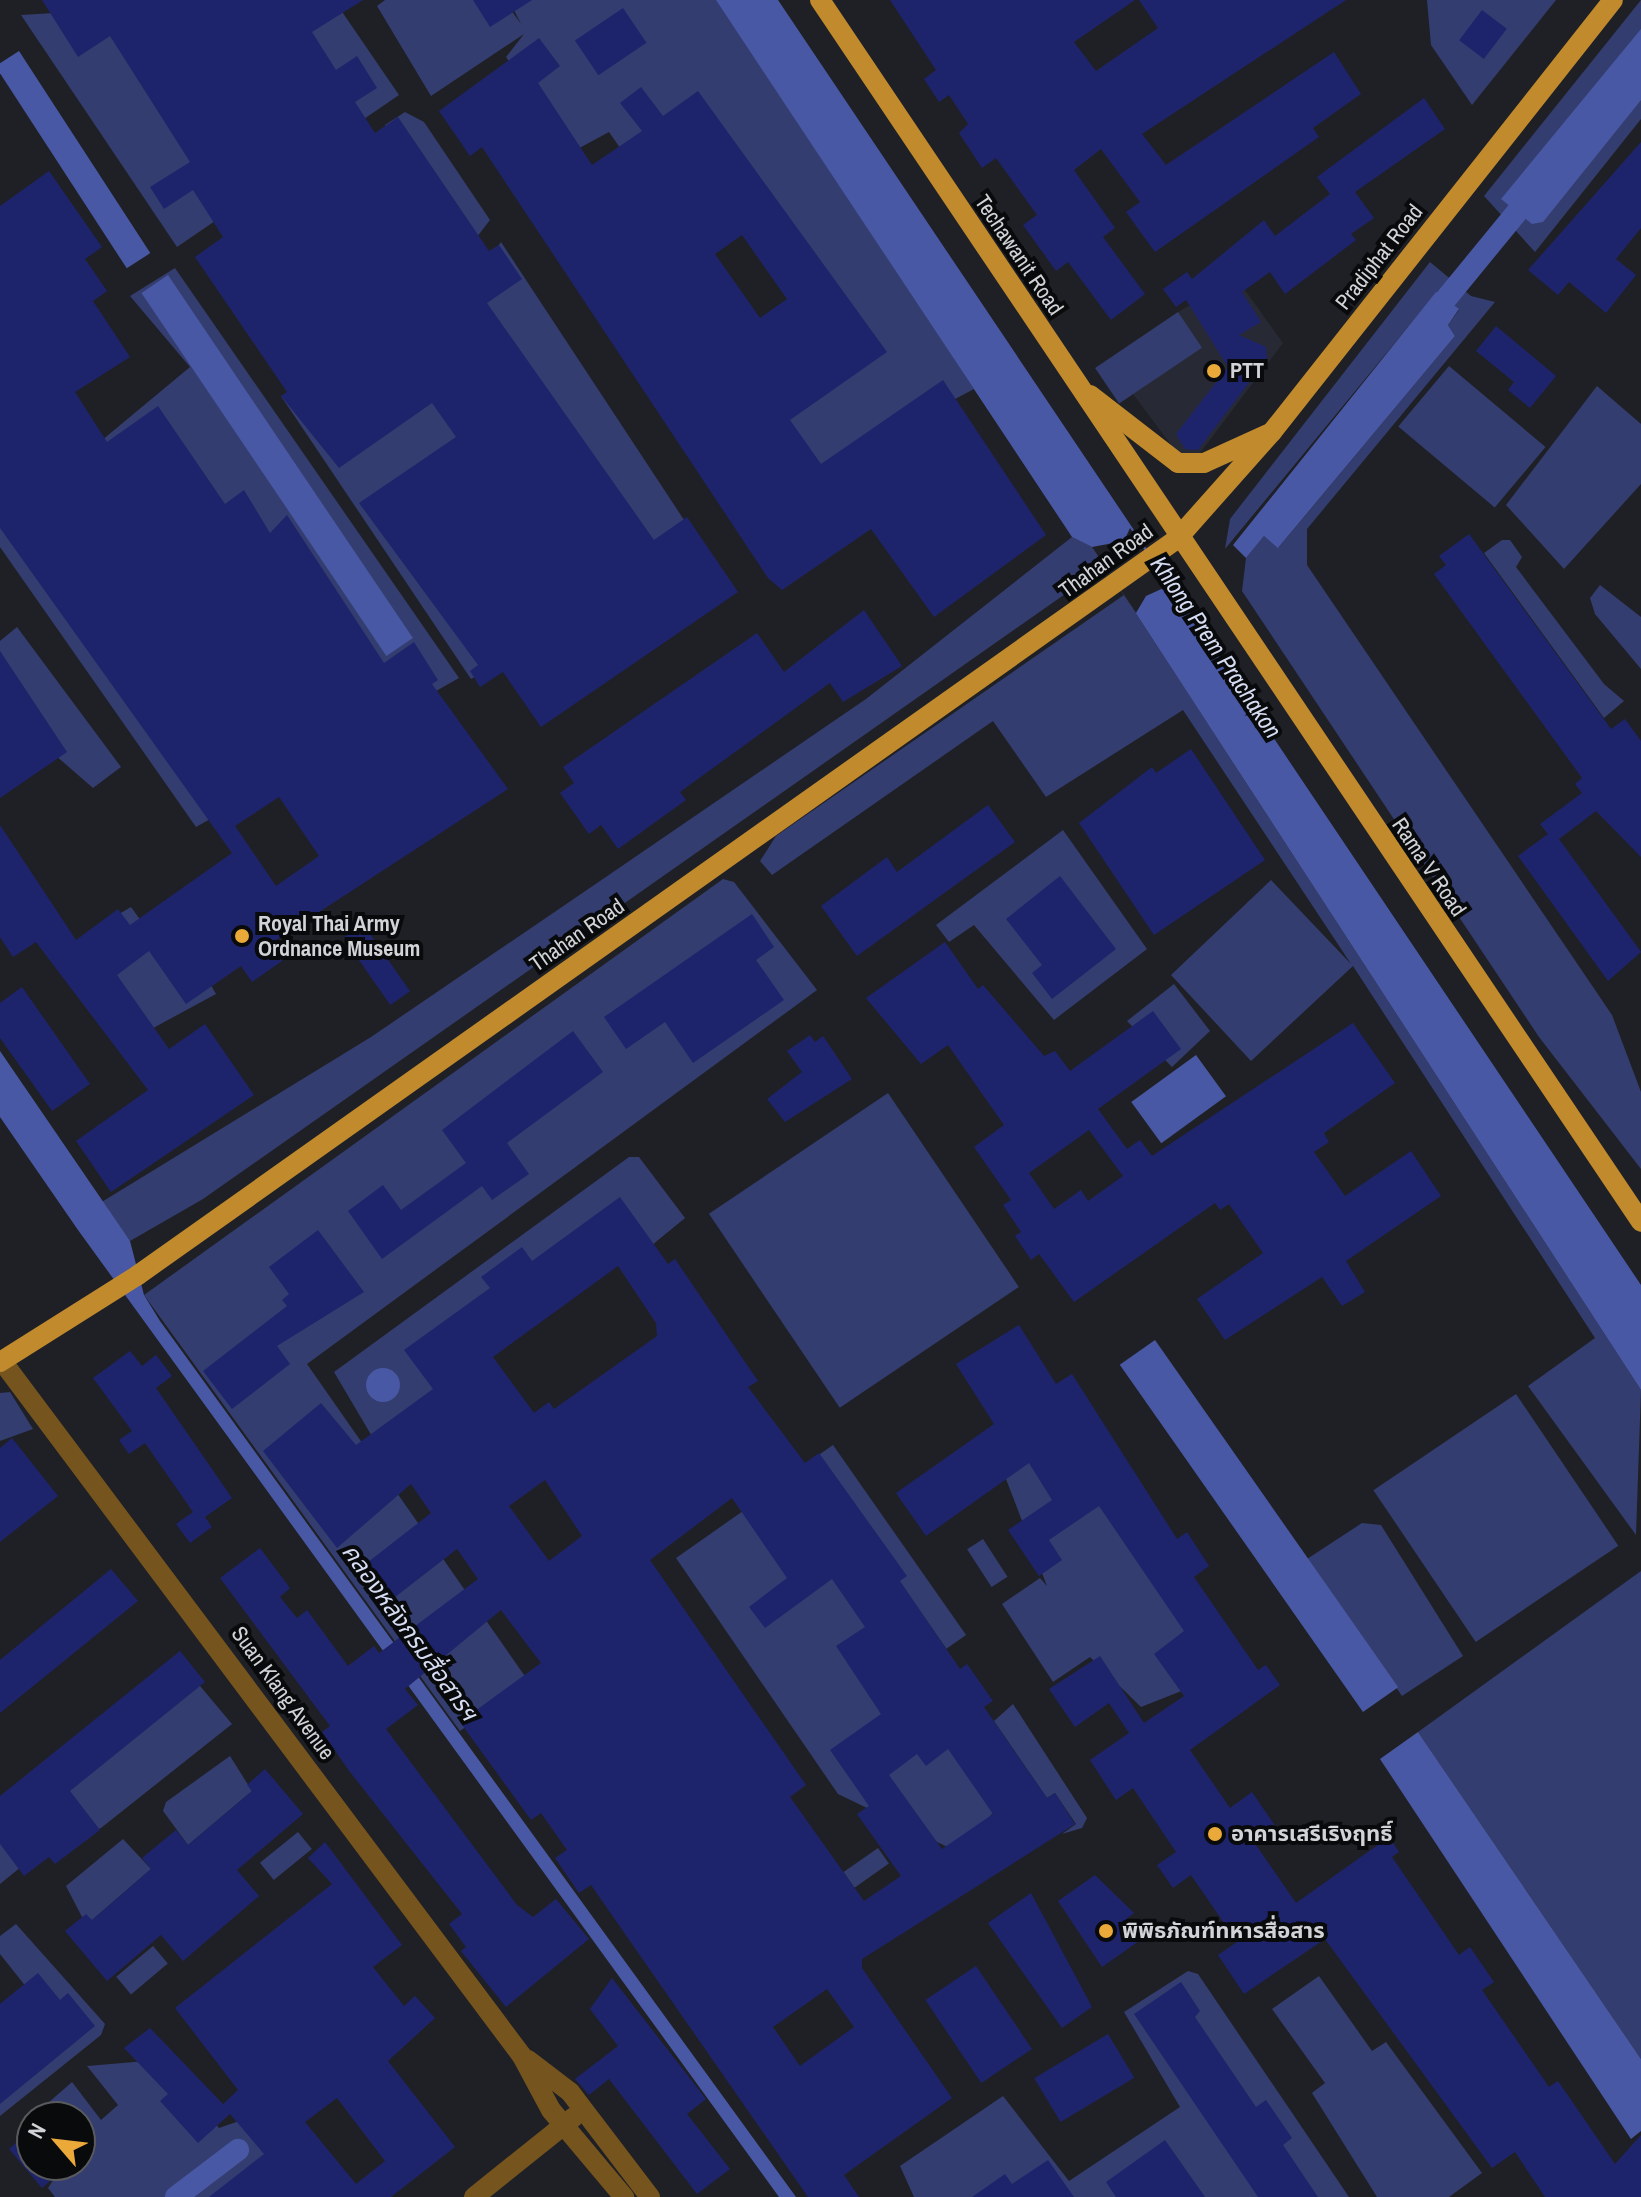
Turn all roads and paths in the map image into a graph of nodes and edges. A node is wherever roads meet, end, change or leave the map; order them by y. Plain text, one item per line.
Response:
1 (820, 0) edge
2 (1613, 0) edge
3 (1076, 383) junction
4 (1272, 432) junction
5 (1177, 539) junction
6 (1641, 1222) edge
7 (1, 1362) edge
8 (522, 2056) junction
9 (583, 2109) junction
10 (564, 2125) junction
11 (474, 2197) edge
12 (624, 2197) edge
13 (650, 2197) edge

1 - 3 main road, Techawanit Road
2 - 4 main road, Pradiphat Road
3 - 4 main road
3 - 5 main road, Techawanit Road
4 - 5 main road, Pradiphat Road
5 - 6 main road, Rama V Road
5 - 7 main road, Thahan Road
7 - 8 street, Suan Klang Avenue
8 - 9 street, Suan Klang Avenue
8 - 10 street, Suan Klang Avenue
9 - 10 street
9 - 13 street, Suan Klang Avenue
10 - 11 street
10 - 12 street, Suan Klang Avenue

